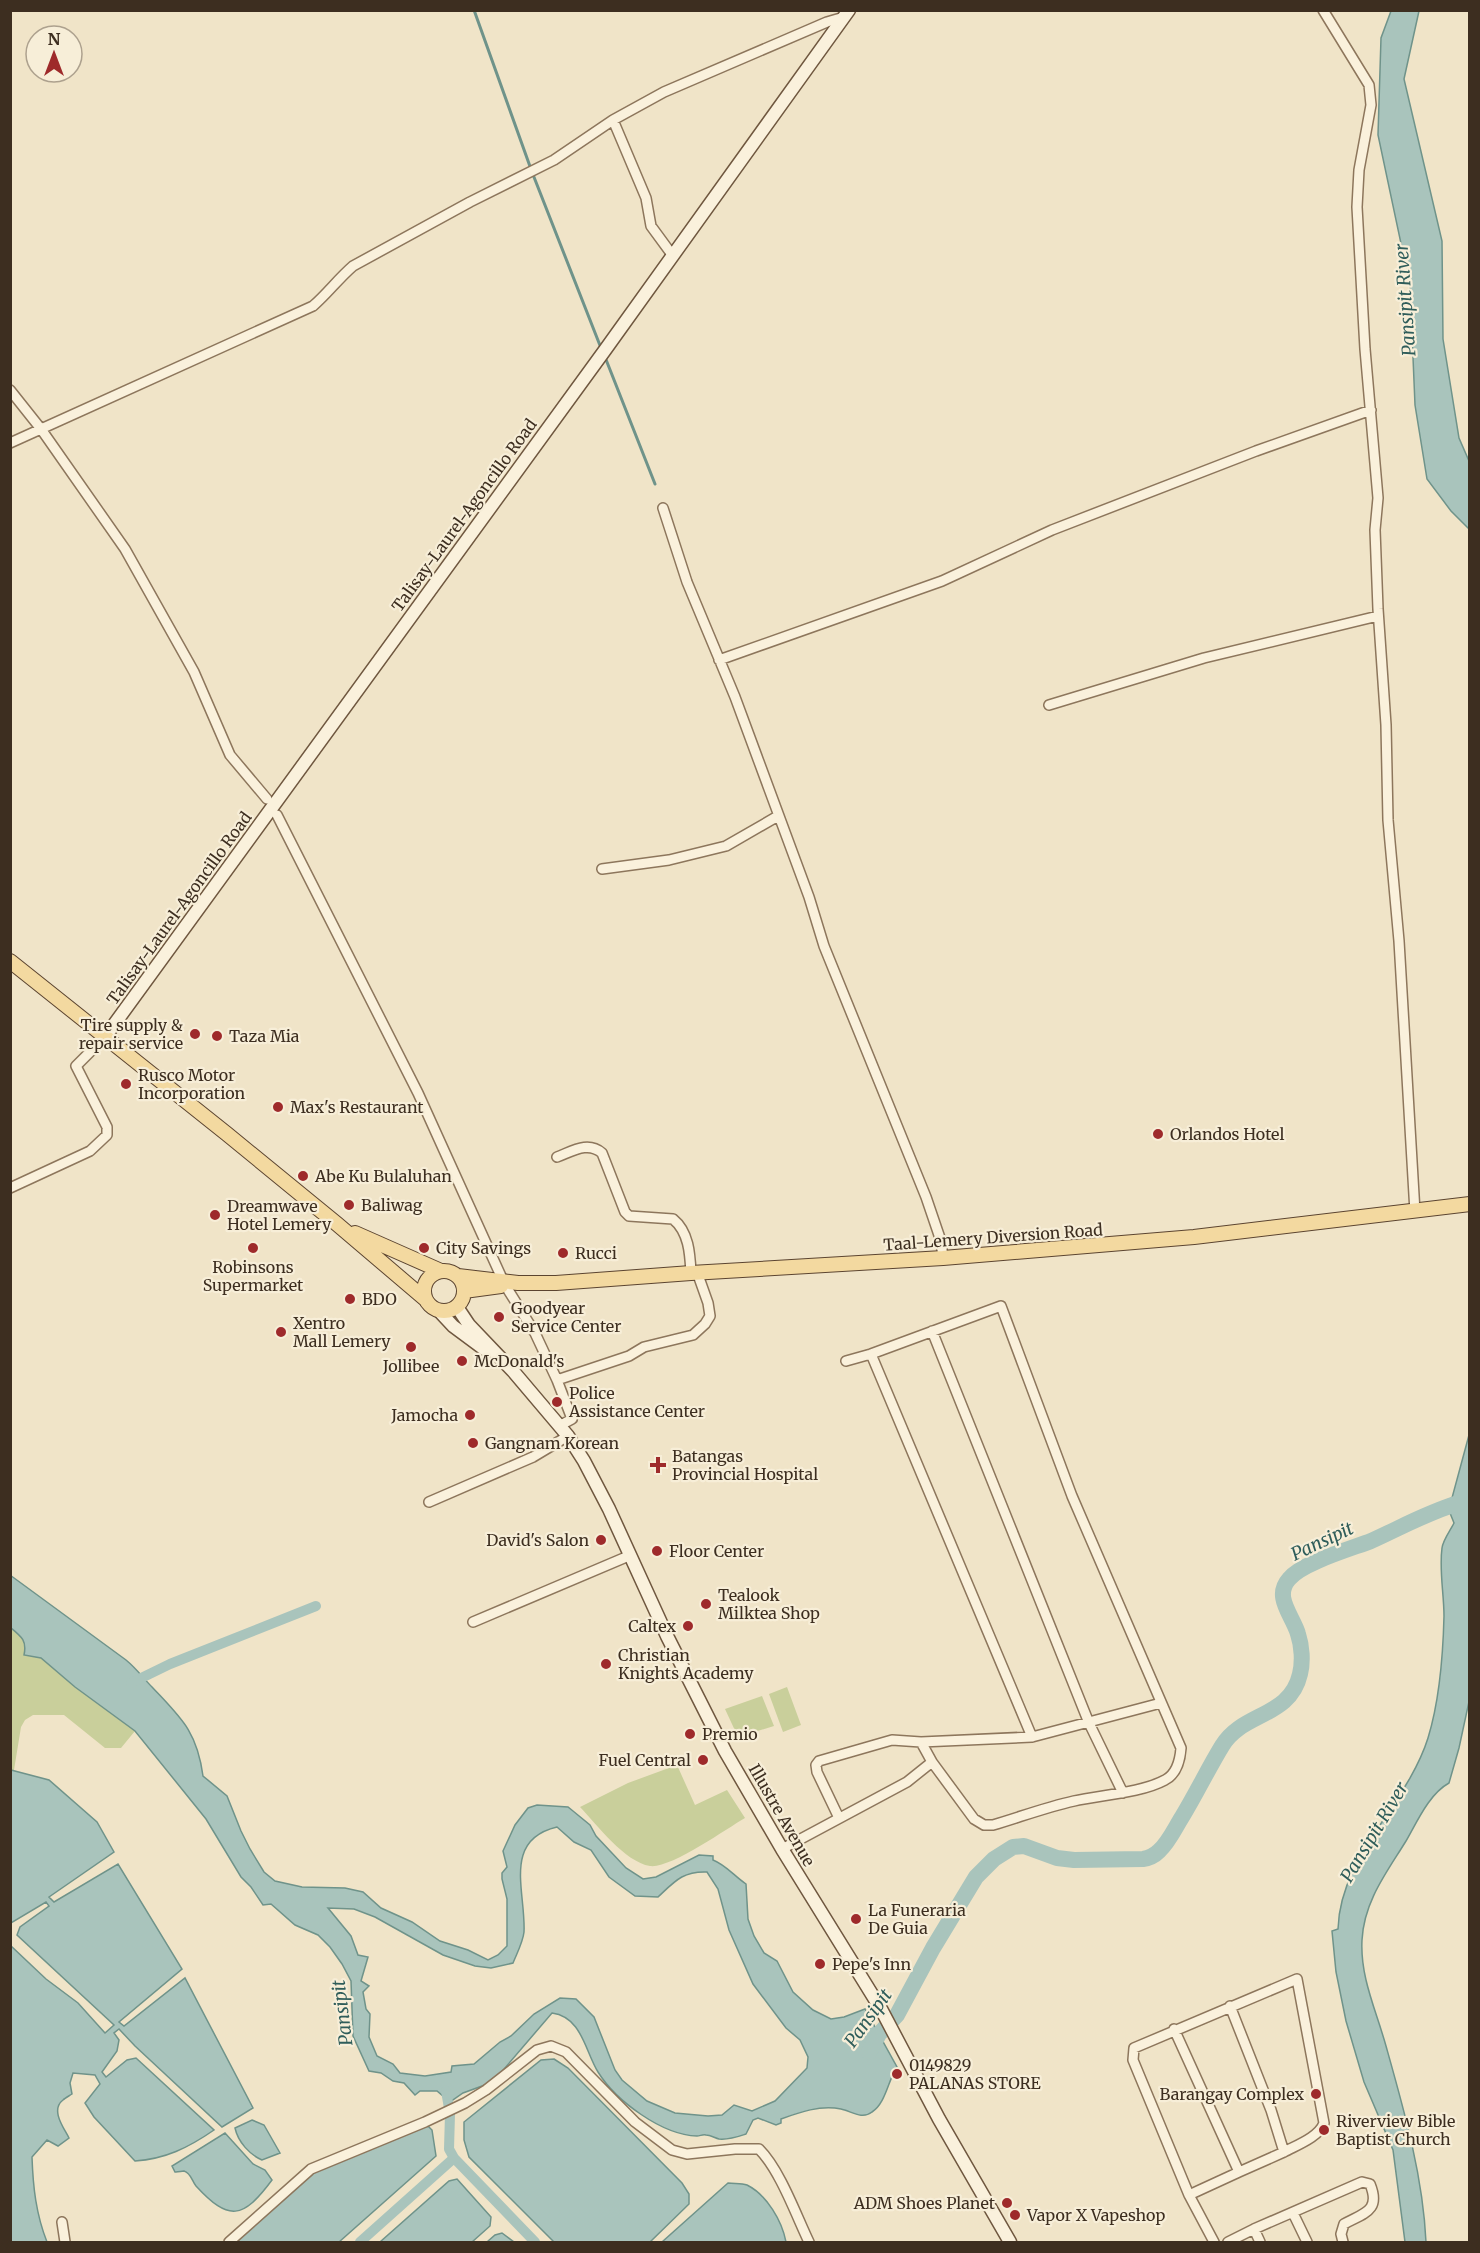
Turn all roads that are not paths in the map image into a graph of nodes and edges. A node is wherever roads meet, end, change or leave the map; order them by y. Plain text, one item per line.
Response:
1 (1323, 10) edge
2 (846, 14) edge
3 (613, 120) junction
4 (673, 256) junction
5 (10, 390) edge
6 (1371, 410) junction
7 (41, 429) junction
8 (10, 442) edge
9 (663, 508) dead end
10 (1378, 616) junction
11 (719, 660) junction
12 (1049, 705) dead end
13 (267, 798) dead end
14 (277, 815) dead end
15 (778, 816) junction
16 (602, 869) dead end
17 (10, 961) edge
18 (105, 1037) junction
19 (557, 1156) dead end
20 (10, 1188) edge
21 (1470, 1204) edge
22 (1415, 1212) junction
23 (337, 1224) junction
24 (942, 1258) junction
25 (441, 1271) junction
26 (694, 1272) junction
27 (458, 1276) junction
28 (509, 1283) junction
29 (464, 1291) junction
30 (424, 1299) junction
31 (457, 1307) junction
32 (439, 1311) junction
33 (932, 1331) junction
34 (871, 1354) junction
35 (846, 1361) dead end
36 (513, 1371) junction
37 (557, 1380) junction
38 (559, 1426) junction
39 (568, 1436) junction
40 (429, 1502) dead end
41 (631, 1555) junction
42 (473, 1622) dead end
43 (1161, 1703) junction
44 (1089, 1723) junction
45 (1032, 1737) junction
46 (921, 1742) junction
47 (932, 1761) junction
48 (1123, 1793) junction
49 (839, 1818) junction
50 (782, 1849) junction
51 (1230, 2006) junction
52 (1174, 2029) junction
53 (1284, 2152) junction
54 (1239, 2172) junction
55 (1189, 2195) junction
56 (1293, 2213) junction
57 (62, 2222) dead end
58 (1254, 2229) junction
59 (65, 2242) edge
60 (230, 2242) edge
61 (809, 2242) edge
62 (1011, 2242) edge
63 (1214, 2242) edge
64 (1228, 2242) edge
65 (1260, 2242) edge
66 (1307, 2242) edge
67 (1343, 2242) edge

1 - 6 street
2 - 3 street
2 - 4 main road, Talisay-Laurel-Agoncillo Road
3 - 4 street
3 - 7 street
4 - 18 main road, Talisay-Laurel-Agoncillo Road
5 - 7 street
6 - 10 street
6 - 11 street
7 - 8 street
7 - 13 street
9 - 11 street
10 - 12 street
10 - 22 street
11 - 15 street
14 - 28 street
15 - 16 street
15 - 24 street
17 - 18 main road
18 - 20 street
18 - 23 main road
19 - 26 street
21 - 22 main road, Taal-Lemery Diversion Road
22 - 24 main road, Taal-Lemery Diversion Road
23 - 25 main road
23 - 30 main road
24 - 26 main road, Taal-Lemery Diversion Road
25 - 27 main road
25 - 30 main road
26 - 28 main road, Taal-Lemery Diversion Road
26 - 37 street
27 - 28 main road, Taal-Lemery Diversion Road
27 - 29 main road
28 - 29 main road, Taal-Lemery Diversion Road
28 - 37 street
29 - 31 main road
30 - 32 main road
31 - 32 main road
31 - 36 main road, Illustre Avenue
32 - 36 main road, Illustre Avenue
33 - 34 street
33 - 43 street
33 - 44 street
34 - 35 street
34 - 45 street
36 - 38 main road, Illustre Avenue
37 - 38 street
38 - 39 main road, Illustre Avenue
39 - 40 street
39 - 41 main road, Illustre Avenue
41 - 42 street
41 - 50 main road, Illustre Avenue
43 - 44 street
43 - 48 street
44 - 45 street
44 - 48 street
45 - 46 street
46 - 47 street
46 - 49 street
47 - 48 street
47 - 49 street
49 - 50 street
50 - 62 main road, Illustre Avenue
51 - 52 street
51 - 53 street
51 - 53 street
52 - 54 street
52 - 55 street
53 - 54 street
54 - 55 street
55 - 63 street
56 - 58 street
56 - 66 street
56 - 67 street
57 - 59 street
58 - 64 street
58 - 65 street
60 - 61 street

